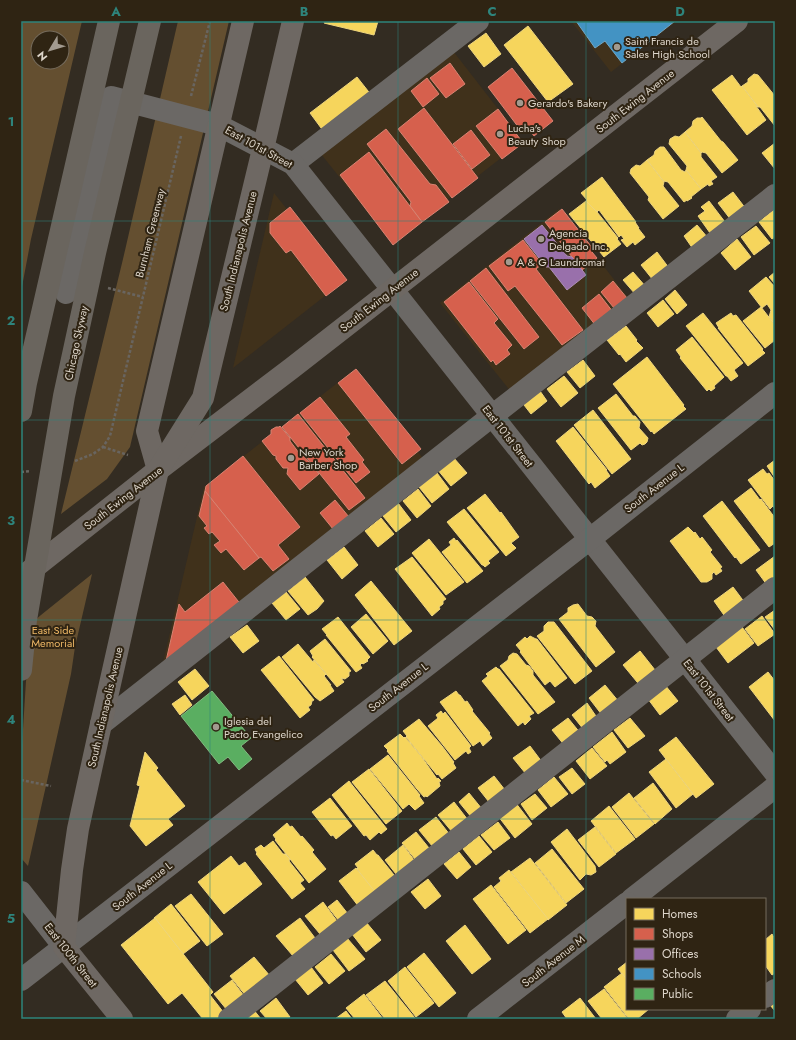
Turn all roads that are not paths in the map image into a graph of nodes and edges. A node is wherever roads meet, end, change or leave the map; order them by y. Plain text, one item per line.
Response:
1 (109, 21) edge
2 (150, 21) edge
3 (243, 21) edge
4 (293, 21) edge
5 (478, 21) edge
6 (737, 21) edge
7 (218, 125) junction
8 (263, 149) junction
9 (293, 164) junction
10 (775, 195) edge
11 (393, 290) junction
12 (66, 293) dead end
13 (775, 393) edge
14 (21, 411) edge
15 (492, 416) junction
16 (158, 470) junction
17 (590, 539) junction
18 (21, 578) edge
19 (775, 588) edge
20 (684, 659) junction
21 (21, 670) edge
22 (100, 724) junction
23 (775, 773) edge
24 (775, 787) edge
25 (21, 892) edge
26 (633, 898) edge
27 (626, 904) edge
28 (64, 947) junction
29 (21, 980) edge
30 (775, 990) edge
31 (766, 997) edge
32 (749, 1010) edge
33 (122, 1019) edge
34 (229, 1019) edge
35 (478, 1019) edge
36 (738, 1019) edge

1 - 14 highway
2 - 21 highway, Chicago Skyway, bridge
3 - 7 main road, South Indianapolis Avenue
4 - 8 main road, South Indianapolis Avenue
5 - 9 street
6 - 11 main road, South Ewing Avenue
7 - 8 street, East 101st Street
7 - 12 street, East 101st Street
7 - 16 main road, South Indianapolis Avenue
8 - 9 street, East 101st Street
8 - 16 main road, South Indianapolis Avenue
9 - 11 street, East 101st Street
10 - 15 street
11 - 15 street, East 101st Street
11 - 16 main road, South Ewing Avenue
13 - 17 street, South Avenue L
15 - 17 street, East 101st Street
15 - 22 street
16 - 18 main road, South Ewing Avenue
16 - 22 main road, South Indianapolis Avenue
17 - 20 street, East 101st Street
17 - 28 street, South Avenue L
19 - 20 street
20 - 23 street, East 101st Street
20 - 34 street
22 - 28 main road, South Indianapolis Avenue
24 - 26 street
25 - 28 street, East 100th Street
27 - 35 street, South Avenue M
28 - 29 street, South Avenue L
28 - 33 main road, East 100th Street
30 - 31 street
32 - 36 street

